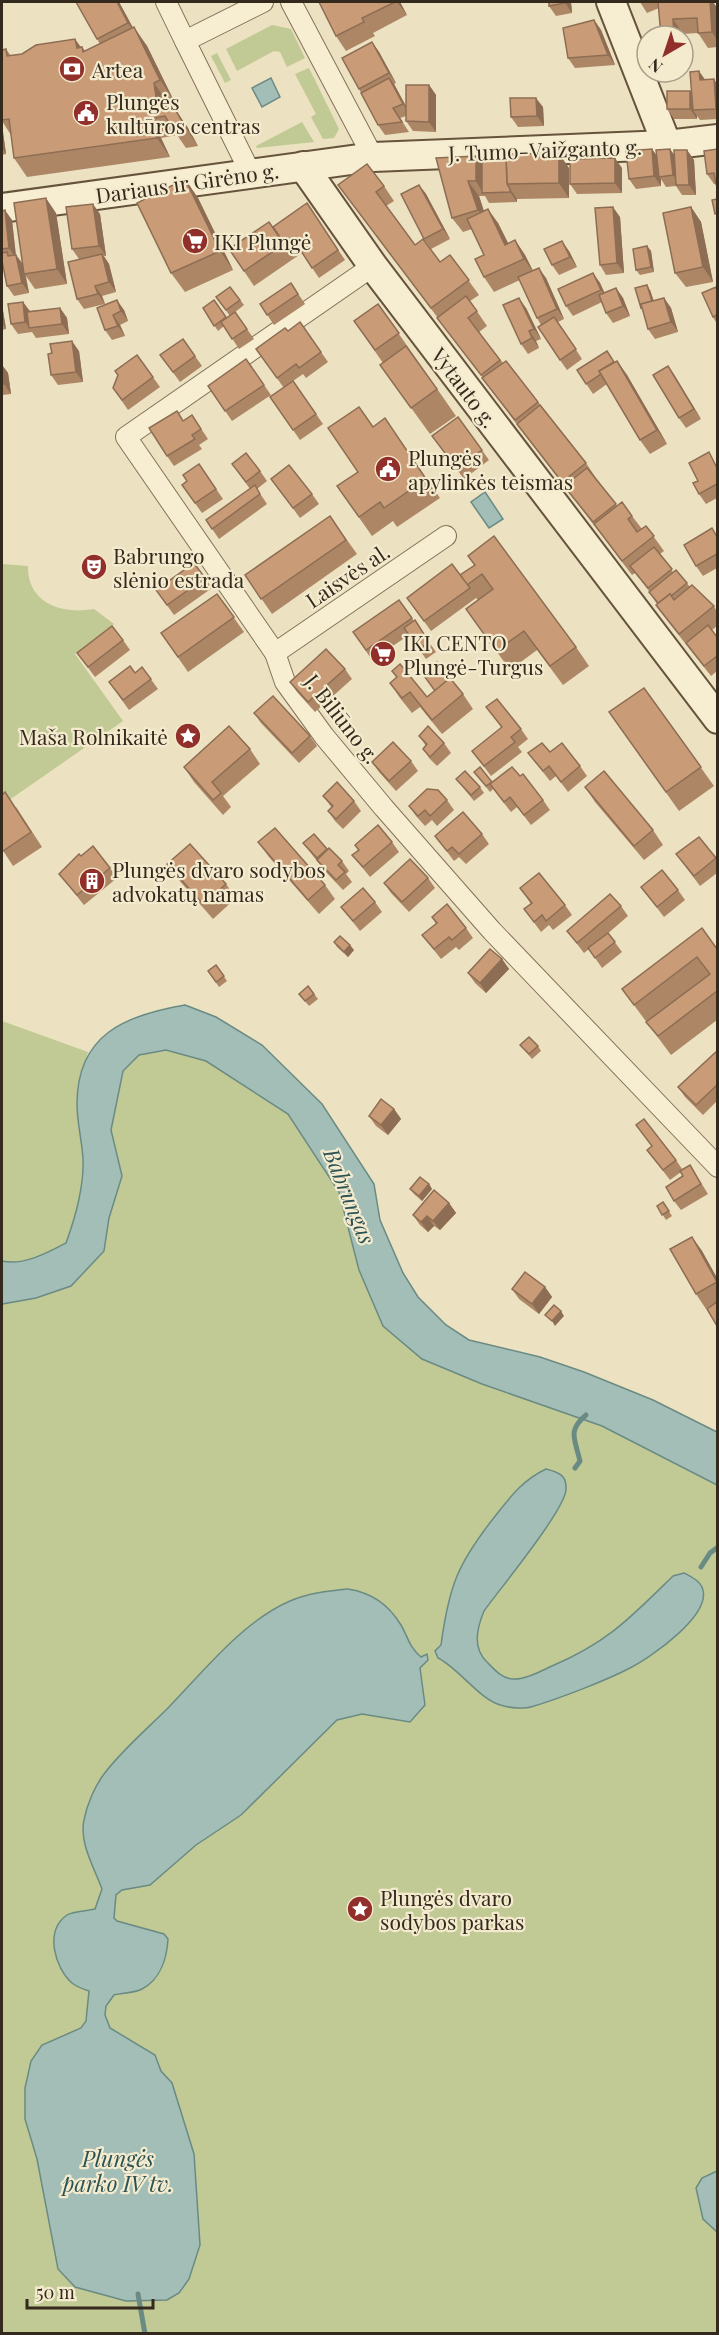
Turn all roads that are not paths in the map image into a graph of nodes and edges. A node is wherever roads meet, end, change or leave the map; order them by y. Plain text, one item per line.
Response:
1 (165, 2) edge
2 (263, 2) edge
3 (291, 2) edge
4 (610, 2) edge
5 (185, 41) junction
6 (717, 139) edge
7 (667, 145) junction
8 (373, 157) junction
9 (303, 166) junction
10 (251, 174) junction
11 (2, 208) edge
12 (374, 266) junction
13 (446, 537) dead end
14 (275, 653) junction
15 (717, 719) edge
16 (717, 1164) edge

1 - 5 street
2 - 5 street
3 - 8 street
4 - 7 main road
5 - 10 street
6 - 7 main road, J. Tumo-Vaižganto g.
7 - 8 main road, J. Tumo-Vaižganto g.
8 - 9 main road, Dariaus ir Girėno g.
9 - 10 main road, Dariaus ir Girėno g.
9 - 12 main road, Vytauto g.
10 - 11 main road, Dariaus ir Girėno g.
12 - 14 street, J. Biliūno g.
12 - 15 main road, Vytauto g.
13 - 14 street, Laisvės al.
14 - 16 street, J. Biliūno g.

